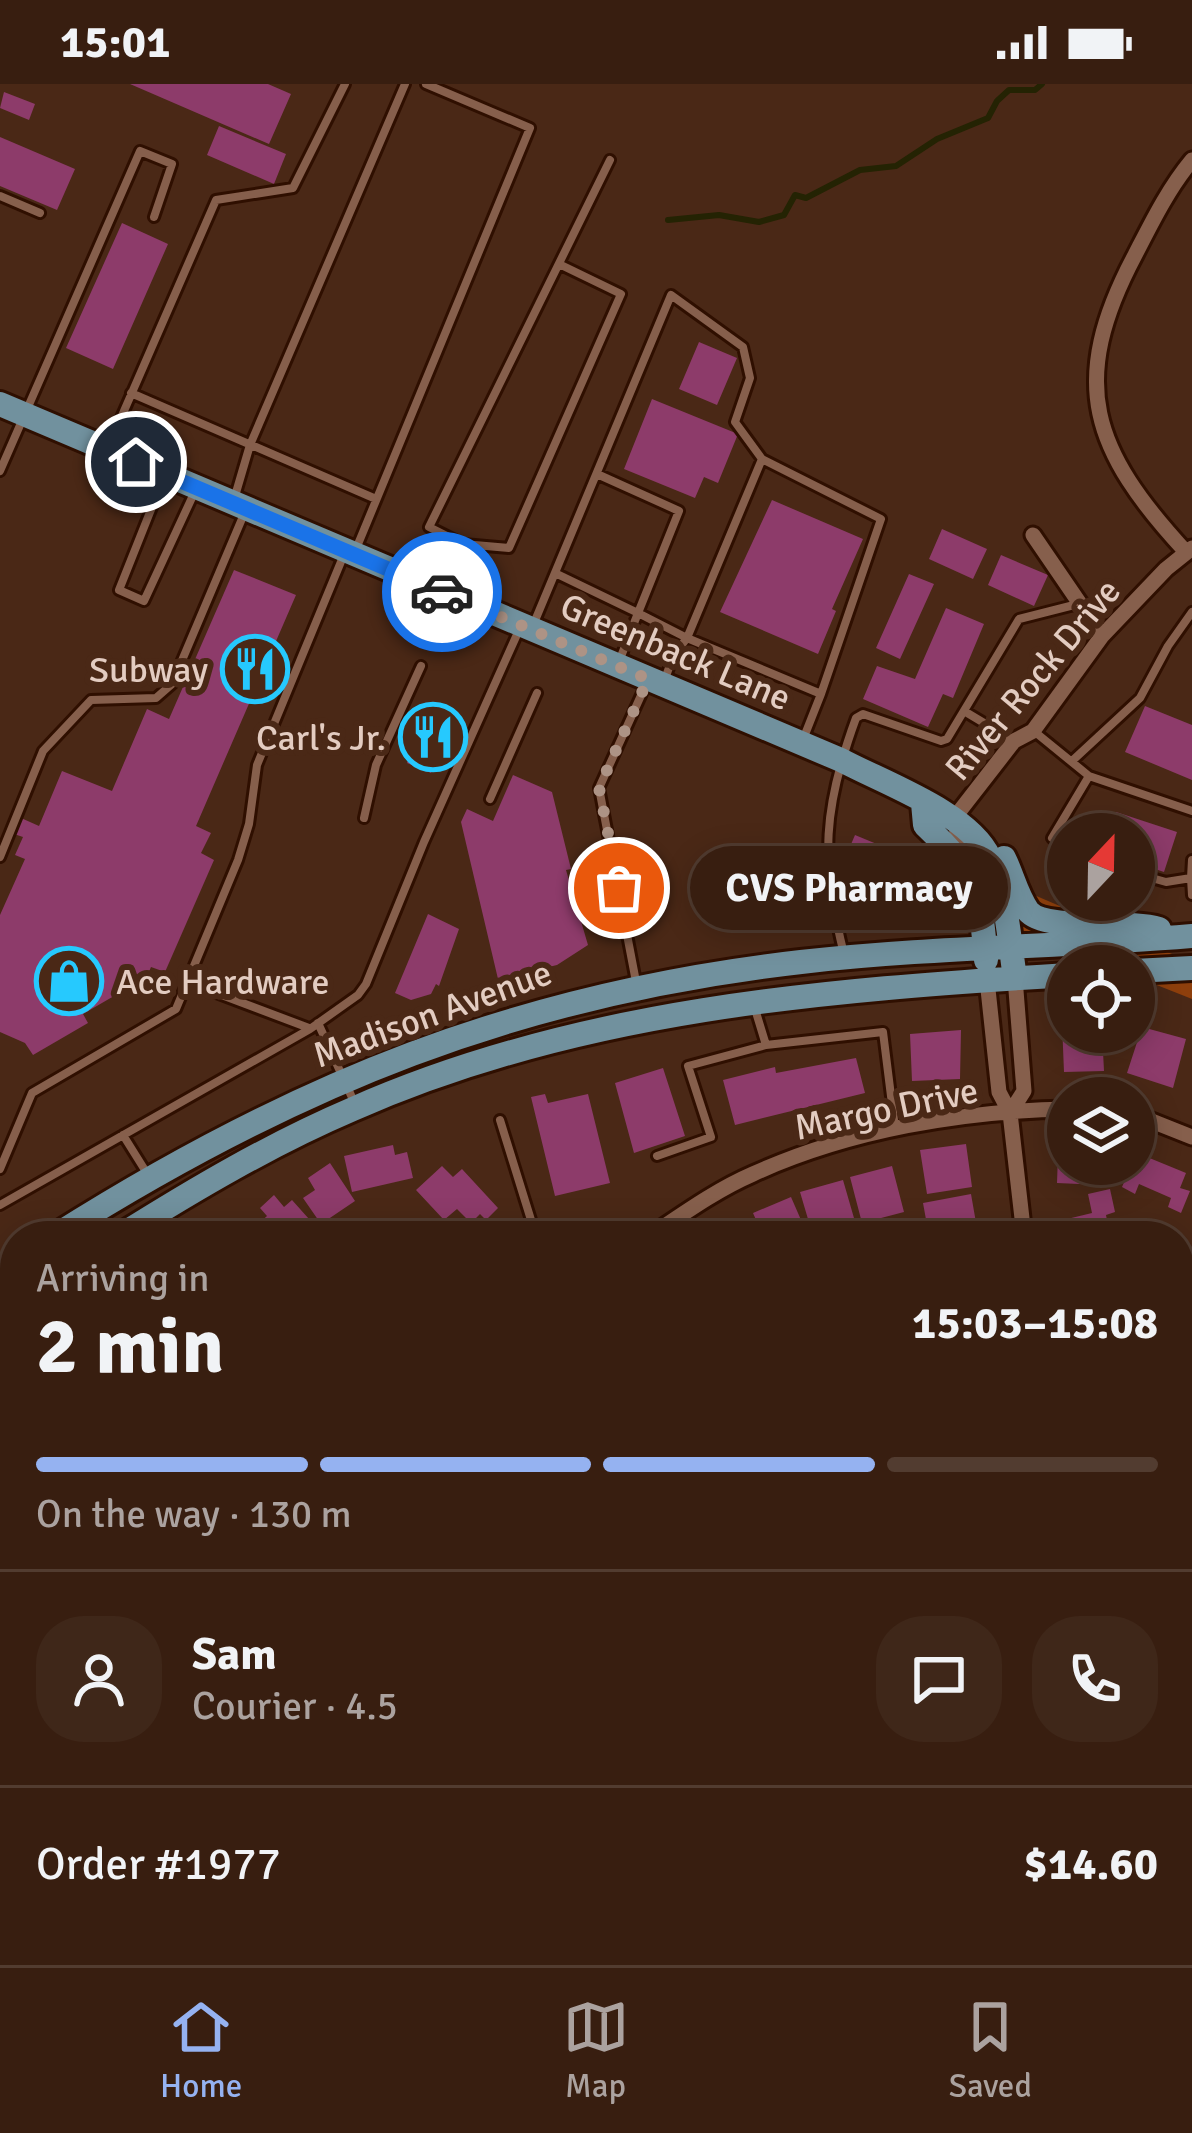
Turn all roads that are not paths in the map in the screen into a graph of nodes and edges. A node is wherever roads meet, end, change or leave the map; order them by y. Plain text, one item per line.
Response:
1 (345, 84) edge
2 (405, 84) edge
3 (427, 84) edge
4 (610, 160) dead end
5 (1192, 160) edge
6 (0, 196) edge
7 (40, 213) dead end
8 (154, 218) dead end
9 (559, 264) junction
10 (131, 393) junction
11 (0, 404) edge
12 (25, 415) junction
13 (250, 445) junction
14 (107, 450) junction
15 (762, 459) junction
16 (0, 471) edge
17 (165, 474) junction
18 (597, 474) junction
19 (197, 488) junction
20 (376, 499) junction
21 (239, 506) junction
22 (1033, 535) dead end
23 (463, 544) junction
24 (349, 552) junction
25 (1190, 552) edge
26 (555, 574) junction
27 (447, 594) junction
28 (1078, 604) junction
29 (1192, 612) edge
30 (638, 614) junction
31 (526, 627) junction
32 (1102, 637) junction
33 (686, 638) junction
34 (422, 666) dead end
35 (617, 666) junction
36 (655, 682) junction
37 (537, 693) dead end
38 (821, 694) junction
39 (964, 711) junction
40 (1033, 730) junction
41 (1014, 741) junction
42 (802, 744) junction
43 (841, 760) junction
44 (1072, 761) junction
45 (1089, 776) junction
46 (490, 799) dead end
47 (923, 803) junction
48 (1192, 811) edge
49 (1067, 813) edge
50 (364, 818) dead end
51 (963, 825) junction
52 (0, 856) edge
53 (959, 858) junction
54 (1192, 858) edge
55 (1191, 878) edge
56 (1155, 879) edge
57 (934, 888) dead end
58 (1192, 895) edge
59 (772, 902) dead end
60 (834, 904) junction
61 (836, 919) junction
62 (1188, 936) edge
63 (997, 947) junction
64 (845, 958) junction
65 (1192, 968) edge
66 (1155, 969) edge
67 (1047, 976) edge
68 (1015, 978) junction
69 (987, 980) junction
70 (187, 982) junction
71 (637, 989) junction
72 (752, 1000) junction
73 (314, 1026) junction
74 (766, 1045) junction
75 (345, 1079) junction
76 (356, 1107) junction
77 (1047, 1110) edge
78 (1010, 1113) junction
79 (500, 1120) dead end
80 (1155, 1122) edge
81 (895, 1130) junction
82 (123, 1135) junction
83 (1192, 1136) edge
84 (657, 1156) dead end
85 (0, 1169) edge
86 (149, 1176) junction
87 (0, 1205) edge
88 (78, 1221) edge
89 (145, 1221) edge
90 (531, 1221) edge
91 (675, 1221) edge
92 (1022, 1221) edge

1 - 10 lane
2 - 13 lane
3 - 20 lane
4 - 9 lane
5 - 25 street, River Rock Drive
6 - 7 lane
8 - 12 lane
9 - 23 lane
9 - 23 lane
10 - 13 lane
10 - 14 lane
11 - 12 main road, Greenback Lane
12 - 14 main road, Greenback Lane
12 - 16 lane
13 - 20 lane
13 - 21 lane
14 - 17 main road, Greenback Lane
15 - 18 lane
15 - 33 lane
15 - 38 lane
17 - 19 main road, Greenback Lane
17 - 19 lane
18 - 26 lane
18 - 30 lane
19 - 21 main road, Greenback Lane
20 - 24 lane
21 - 24 main road, Greenback Lane
21 - 52 lane
22 - 28 street
23 - 27 lane
24 - 27 main road, Greenback Lane
24 - 70 lane
25 - 32 street, River Rock Drive
26 - 30 lane
26 - 31 lane
27 - 31 main road, Greenback Lane
28 - 32 street
28 - 39 lane
29 - 44 lane
30 - 33 lane
30 - 35 lane
31 - 35 main road, Greenback Lane
31 - 73 lane
32 - 40 street, River Rock Drive
33 - 36 lane
33 - 38 lane
34 - 50 lane
35 - 36 main road, Greenback Lane
36 - 42 main road, Greenback Lane
36 - 71 lane
37 - 46 lane
38 - 42 lane
39 - 41 lane
39 - 43 lane
40 - 41 street, River Rock Drive
40 - 44 lane
41 - 51 street, River Rock Drive
42 - 43 main road, Greenback Lane
43 - 47 main road, Greenback Lane
43 - 60 lane
44 - 45 lane
45 - 48 lane
45 - 49 lane
47 - 51 main road, Greenback Lane
47 - 53 main road
51 - 53 street, River Rock Drive
51 - 62 main road
51 - 63 main road
53 - 63 main road
54 - 55 lane
55 - 56 lane
55 - 58 lane
57 - 60 lane
59 - 61 lane
60 - 61 lane
61 - 64 lane
62 - 63 main road
63 - 64 main road, Madison Avenue
63 - 68 main road
63 - 69 main road
64 - 71 main road, Madison Avenue
65 - 66 main road
67 - 68 main road
68 - 69 main road, Madison Avenue
68 - 78 street
69 - 72 main road, Madison Avenue
69 - 78 street
70 - 73 lane
70 - 85 lane
71 - 75 main road, Madison Avenue
72 - 74 lane
72 - 76 main road, Madison Avenue
73 - 75 lane
73 - 82 lane
74 - 81 lane
74 - 84 lane
75 - 76 lane
75 - 86 main road, Madison Avenue
76 - 89 main road, Madison Avenue
77 - 78 street, Margo Drive
78 - 81 street, Margo Drive
78 - 92 street
79 - 90 lane
80 - 83 street
81 - 91 street, Margo Drive
82 - 86 lane
82 - 87 lane
86 - 88 main road, Madison Avenue

